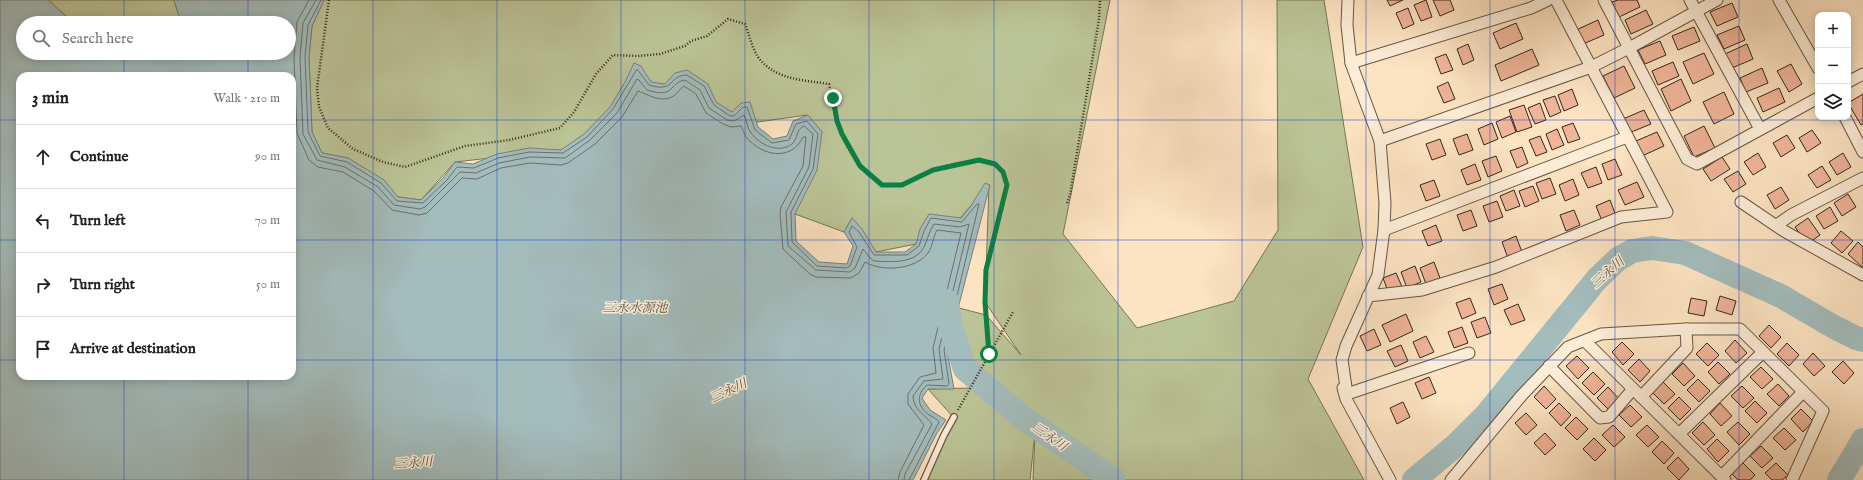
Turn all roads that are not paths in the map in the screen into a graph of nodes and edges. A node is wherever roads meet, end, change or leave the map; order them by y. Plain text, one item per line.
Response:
1 (1348, 0) edge
2 (1548, 0) edge
3 (1556, 0) edge
4 (1604, 0) edge
5 (1690, 0) edge
6 (1717, 0) edge
7 (1779, 0) edge
8 (1696, 11) junction
9 (1629, 48) junction
10 (1351, 63) junction
11 (1815, 63) edge
12 (1591, 67) junction
13 (1863, 74) edge
14 (1851, 80) edge
15 (1815, 100) edge
16 (1847, 120) edge
17 (1760, 129) junction
18 (1627, 137) junction
19 (1380, 141) junction
20 (1863, 152) edge
21 (1863, 178) edge
22 (1741, 202) dead end
23 (1777, 225) junction
24 (1384, 230) junction
25 (1863, 275) edge
26 (1368, 296) junction
27 (1686, 329) junction
28 (1585, 341) junction
29 (1763, 352) junction
30 (1469, 353) dead end
31 (1550, 366) junction
32 (1803, 392) junction
33 (1637, 393) junction
34 (1347, 394) junction
35 (954, 418) road end
36 (1679, 434) junction
37 (1724, 478) edge
38 (924, 480) edge
39 (1390, 480) edge
40 (1450, 480) edge
41 (1792, 480) edge

1 - 10 street
2 - 10 street
3 - 12 street
4 - 9 street
5 - 8 street
6 - 8 street
7 - 11 street
8 - 9 street
8 - 17 street
9 - 12 street
9 - 17 street
10 - 19 street
12 - 18 street
12 - 19 street
13 - 14 street
15 - 17 street
16 - 20 street
18 - 24 street
18 - 26 street
19 - 24 street
21 - 23 street
22 - 23 street
23 - 25 street
24 - 26 street
26 - 34 street
27 - 28 street
27 - 29 street
27 - 33 street
28 - 31 street
28 - 33 street
29 - 32 street
29 - 36 street
30 - 34 street
31 - 33 street
31 - 40 street
32 - 37 street
32 - 41 street
33 - 36 street
34 - 39 street
35 - 38 lane
36 - 37 street

